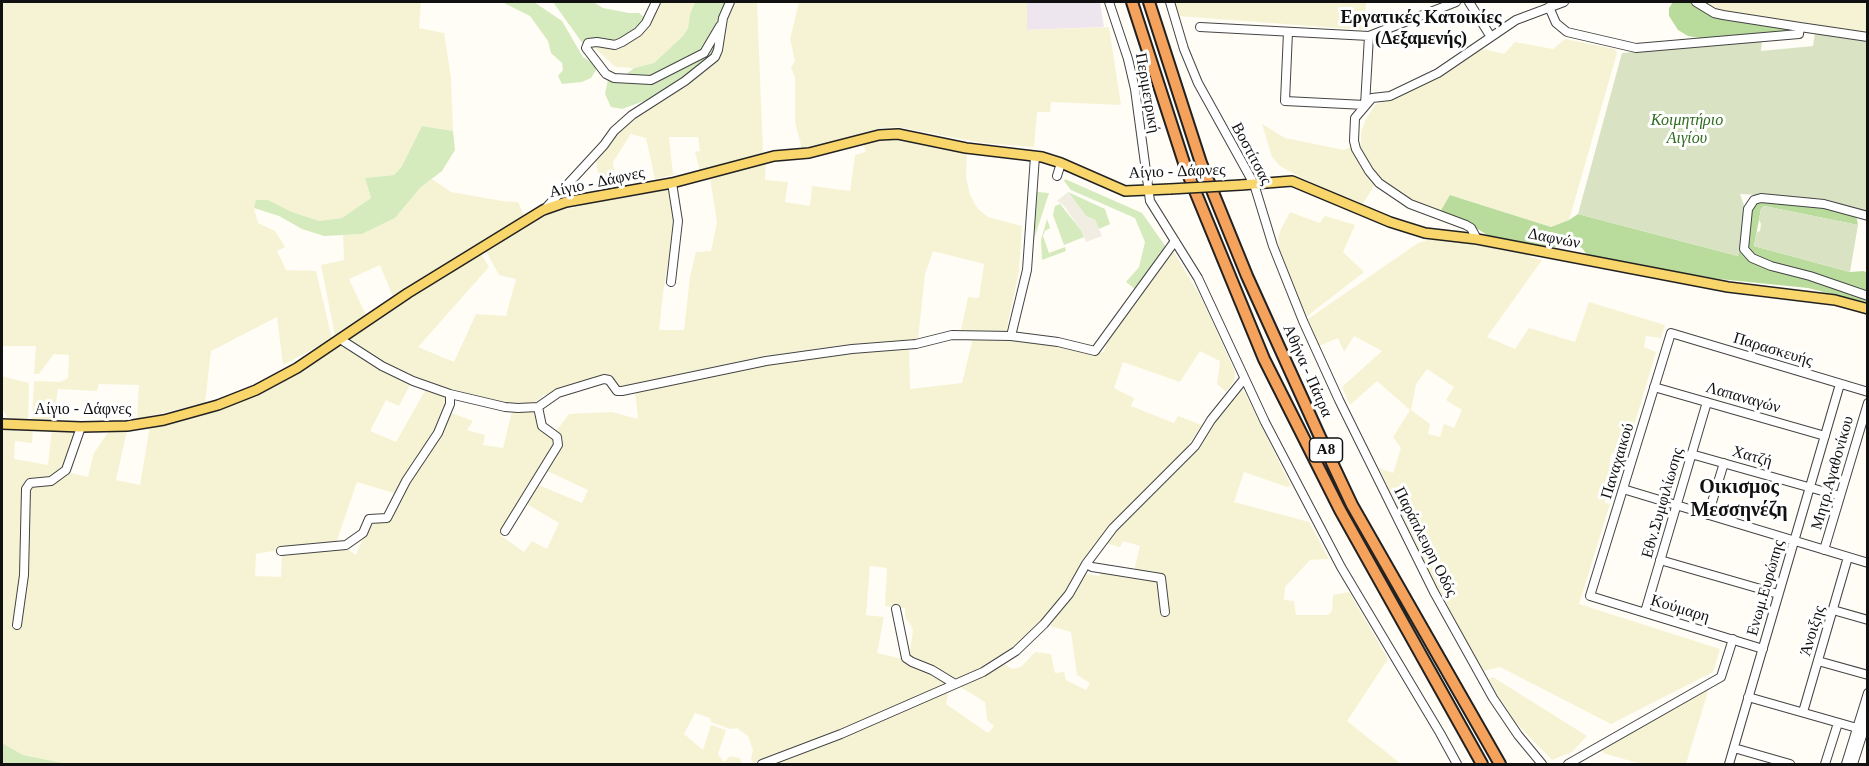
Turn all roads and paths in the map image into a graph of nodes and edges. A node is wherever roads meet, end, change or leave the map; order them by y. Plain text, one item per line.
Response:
1 (656, 2) edge
2 (730, 2) edge
3 (1109, 2) edge
4 (1132, 2) edge
5 (1149, 2) edge
6 (1170, 2) edge
7 (1456, 2) edge
8 (1469, 2) edge
9 (1564, 2) edge
10 (1696, 2) edge
11 (1549, 7) junction
12 (721, 24) junction
13 (1200, 27) dead end
14 (1800, 27) junction
15 (1288, 32) junction
16 (1369, 36) junction
17 (1491, 37) junction
18 (1868, 37) edge
19 (1365, 105) junction
20 (1035, 156) junction
21 (1061, 163) junction
22 (1057, 176) dead end
23 (672, 183) junction
24 (1254, 184) junction
25 (1241, 185) joint
26 (1148, 191) junction
27 (543, 210) junction
28 (1868, 216) edge
29 (1477, 238) junction
30 (1175, 242) junction
31 (671, 282) dead end
32 (1868, 296) edge
33 (1868, 309) edge
34 (1303, 321) joint
35 (1671, 333) joint
36 (1011, 336) junction
37 (340, 339) junction
38 (1244, 379) junction
39 (1840, 384) junction
40 (1654, 387) junction
41 (1868, 392) edge
42 (450, 394) junction
43 (1707, 402) junction
44 (1868, 403) edge
45 (538, 407) junction
46 (2, 424) edge
47 (81, 428) junction
48 (1825, 436) junction
49 (1691, 454) junction
50 (1724, 463) junction
51 (1810, 488) junction
52 (1623, 489) junction
53 (1840, 496) junction
54 (1676, 506) junction
55 (1708, 515) junction
56 (505, 531) dead end
57 (1794, 541) junction
58 (1824, 550) junction
59 (281, 551) dead end
60 (1848, 557) junction
61 (1660, 560) junction
62 (1868, 563) edge
63 (1086, 564) junction
64 (1778, 594) junction
65 (1590, 596) joint
66 (896, 609) dead end
67 (1833, 610) junction
68 (1165, 612) dead end
69 (1645, 612) junction
70 (1868, 620) edge
71 (17, 625) dead end
72 (1733, 639) junction
73 (1762, 649) junction
74 (1818, 661) junction
75 (1868, 675) edge
76 (955, 684) junction
77 (1868, 693) edge
78 (1748, 697) junction
79 (1803, 712) junction
80 (1868, 717) edge
81 (1838, 723) junction
82 (1860, 729) junction
83 (1734, 748) junction
84 (762, 765) edge
85 (1457, 765) edge
86 (1482, 765) edge
87 (1500, 765) edge
88 (1542, 765) edge
89 (1568, 765) edge
90 (1729, 765) edge
91 (1790, 765) edge
92 (1825, 765) edge
93 (1846, 765) edge
94 (1853, 765) edge

1 - 12 street
2 - 12 street
3 - 26 street, Περιμετρική
4 - 86 highway, Αθήνα - Πάτρα / Α8
5 - 87 highway, Αθήνα - Πάτρα / Α8
6 - 24 street, Βοστίτσας
7 - 16 street
8 - 17 street
9 - 11 street
10 - 14 street
11 - 14 street
11 - 17 street
12 - 27 street
13 - 15 street
14 - 18 street
15 - 16 street
15 - 19 street
16 - 19 street
17 - 19 street
19 - 29 street
20 - 21 main road, Αίγιο - Δάφνες
20 - 23 main road, Αίγιο - Δάφνες
20 - 36 street
21 - 22 street
21 - 26 main road, Αίγιο - Δάφνες
23 - 27 main road, Αίγιο - Δάφνες
23 - 31 street
24 - 25 main road, Δαφνών
24 - 29 main road, Δαφνών
24 - 34 street, Βοστίτσας
25 - 26 main road, Αίγιο - Δάφνες, bridge
26 - 30 street, Περιμετρική
27 - 37 main road, Αίγιο - Δάφνες
28 - 32 street
29 - 33 main road, Δαφνών
30 - 36 street
30 - 38 street, Περιμετρική
34 - 88 street, Παράπλευρη Οδός
35 - 39 street, Παρασκευής
35 - 40 street, Παναχαικού
36 - 45 street
37 - 42 street
37 - 47 main road, Αίγιο - Δάφνες
38 - 63 street
38 - 85 street, Περιμετρική
39 - 41 street, Παρασκευής
39 - 48 street, Ενωμ.Ευρώπης
40 - 43 street, Λαπαναγών
40 - 52 street, Παναχαικού
42 - 45 street
42 - 59 street
43 - 48 street, Λαπαναγών
43 - 49 street, Εθν.Συμφιλίωσης
44 - 53 street, Μητρ.Αγαθονίκου
45 - 56 street
46 - 47 main road, Αίγιο - Δάφνες
47 - 71 street
48 - 51 street, Ενωμ.Ευρώπης
49 - 50 street, Χατζή
49 - 54 street, Εθν.Συμφιλίωσης
50 - 51 street, Χατζή
50 - 55 street
51 - 53 street, Χατζή
51 - 57 street, Ενωμ.Ευρώπης
52 - 54 street
52 - 65 street, Παναχαικού
53 - 58 street, Μητρ.Αγαθονίκου
54 - 55 street
54 - 61 street, Εθν.Συμφιλίωσης
55 - 57 street
57 - 58 street
57 - 64 street, Ενωμ.Ευρώπης
58 - 60 street
60 - 62 street
60 - 67 street, Άνοιξης
61 - 64 street
61 - 69 street, Εθν.Συμφιλίωσης
63 - 68 street
63 - 76 street
64 - 73 street, Ενωμ.Ευρώπης
65 - 69 street, Κούμαρη
66 - 76 street
67 - 70 street
67 - 74 street, Άνοιξης
69 - 72 street, Κούμαρη
72 - 73 street, Κούμαρη
72 - 89 street
73 - 78 street, Ενωμ.Ευρώπης
74 - 75 street
74 - 79 street, Άνοιξης
76 - 84 street
77 - 82 street
78 - 79 street
78 - 83 street, Ενωμ.Ευρώπης
79 - 81 street
80 - 82 street
81 - 82 street
81 - 92 street
82 - 93 street
82 - 94 street
83 - 90 street, Ενωμ.Ευρώπης
83 - 91 street

